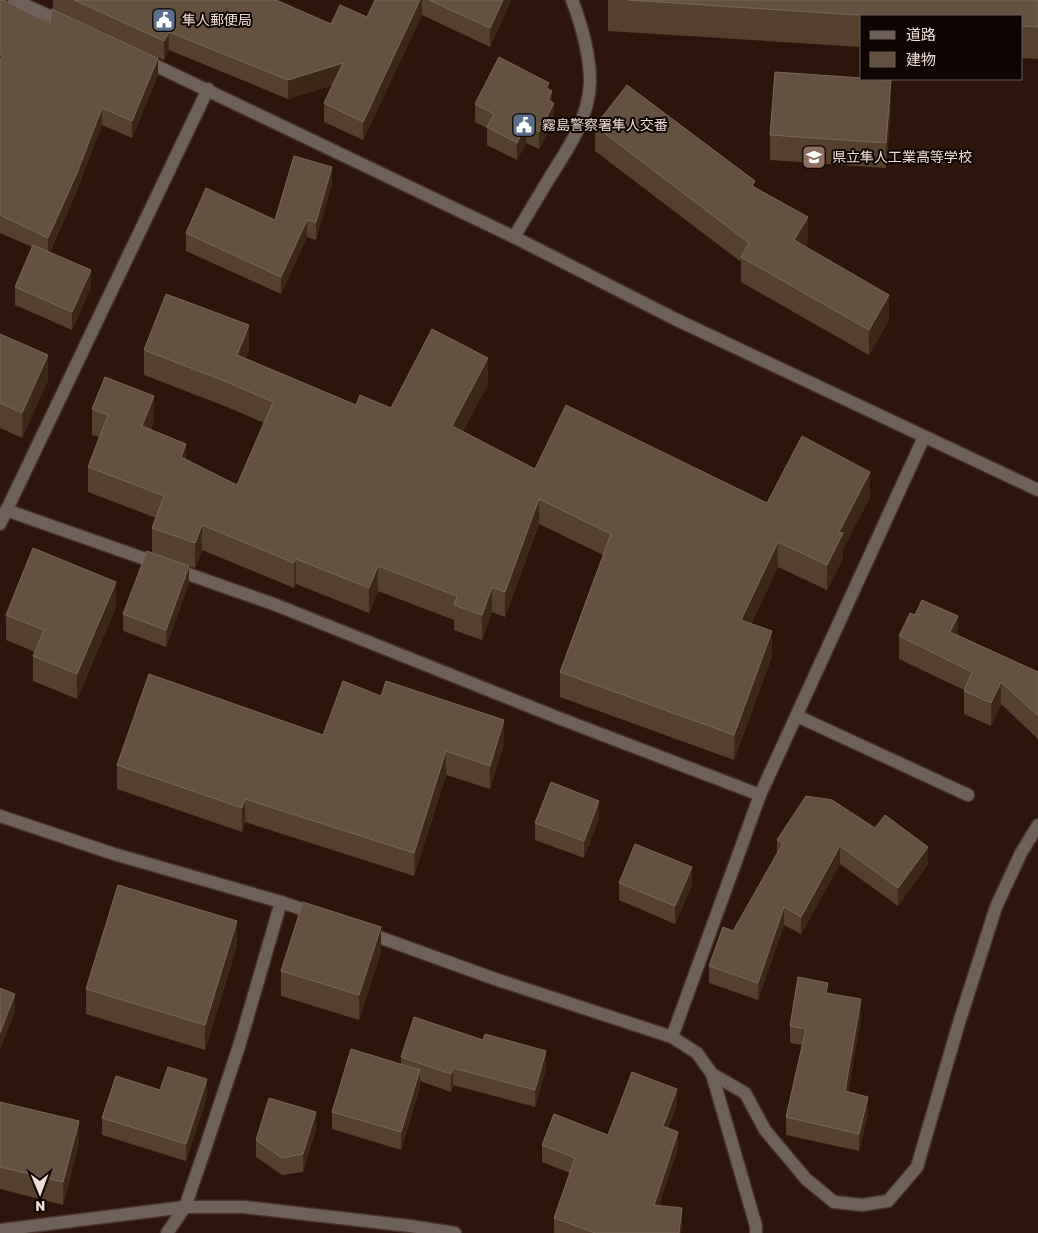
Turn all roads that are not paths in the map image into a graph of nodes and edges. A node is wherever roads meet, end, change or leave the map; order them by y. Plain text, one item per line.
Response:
1 (14, 0) edge
2 (572, 0) edge
3 (76, 28) edge
4 (128, 53) edge
5 (208, 89) junction
6 (514, 236) junction
7 (924, 437) junction
8 (1038, 490) edge
9 (6, 510) junction
10 (0, 524) edge
11 (797, 716) junction
12 (760, 795) junction
13 (968, 795) dead end
14 (0, 816) edge
15 (1038, 825) edge
16 (281, 902) junction
17 (328, 919) edge
18 (355, 929) edge
19 (672, 1037) junction
20 (712, 1074) junction
21 (185, 1207) junction
22 (0, 1230) edge
23 (167, 1233) edge
24 (455, 1233) edge
25 (756, 1233) edge

1 - 3 street
2 - 6 street
4 - 5 street
5 - 6 street
5 - 9 street
6 - 7 street
7 - 8 street
7 - 11 street
9 - 10 street
9 - 12 street
11 - 12 street
11 - 13 street
12 - 19 street
14 - 16 street
15 - 20 street
16 - 17 street
16 - 21 street
18 - 19 street
19 - 20 street
20 - 25 street
21 - 22 street
21 - 23 street
21 - 24 street

